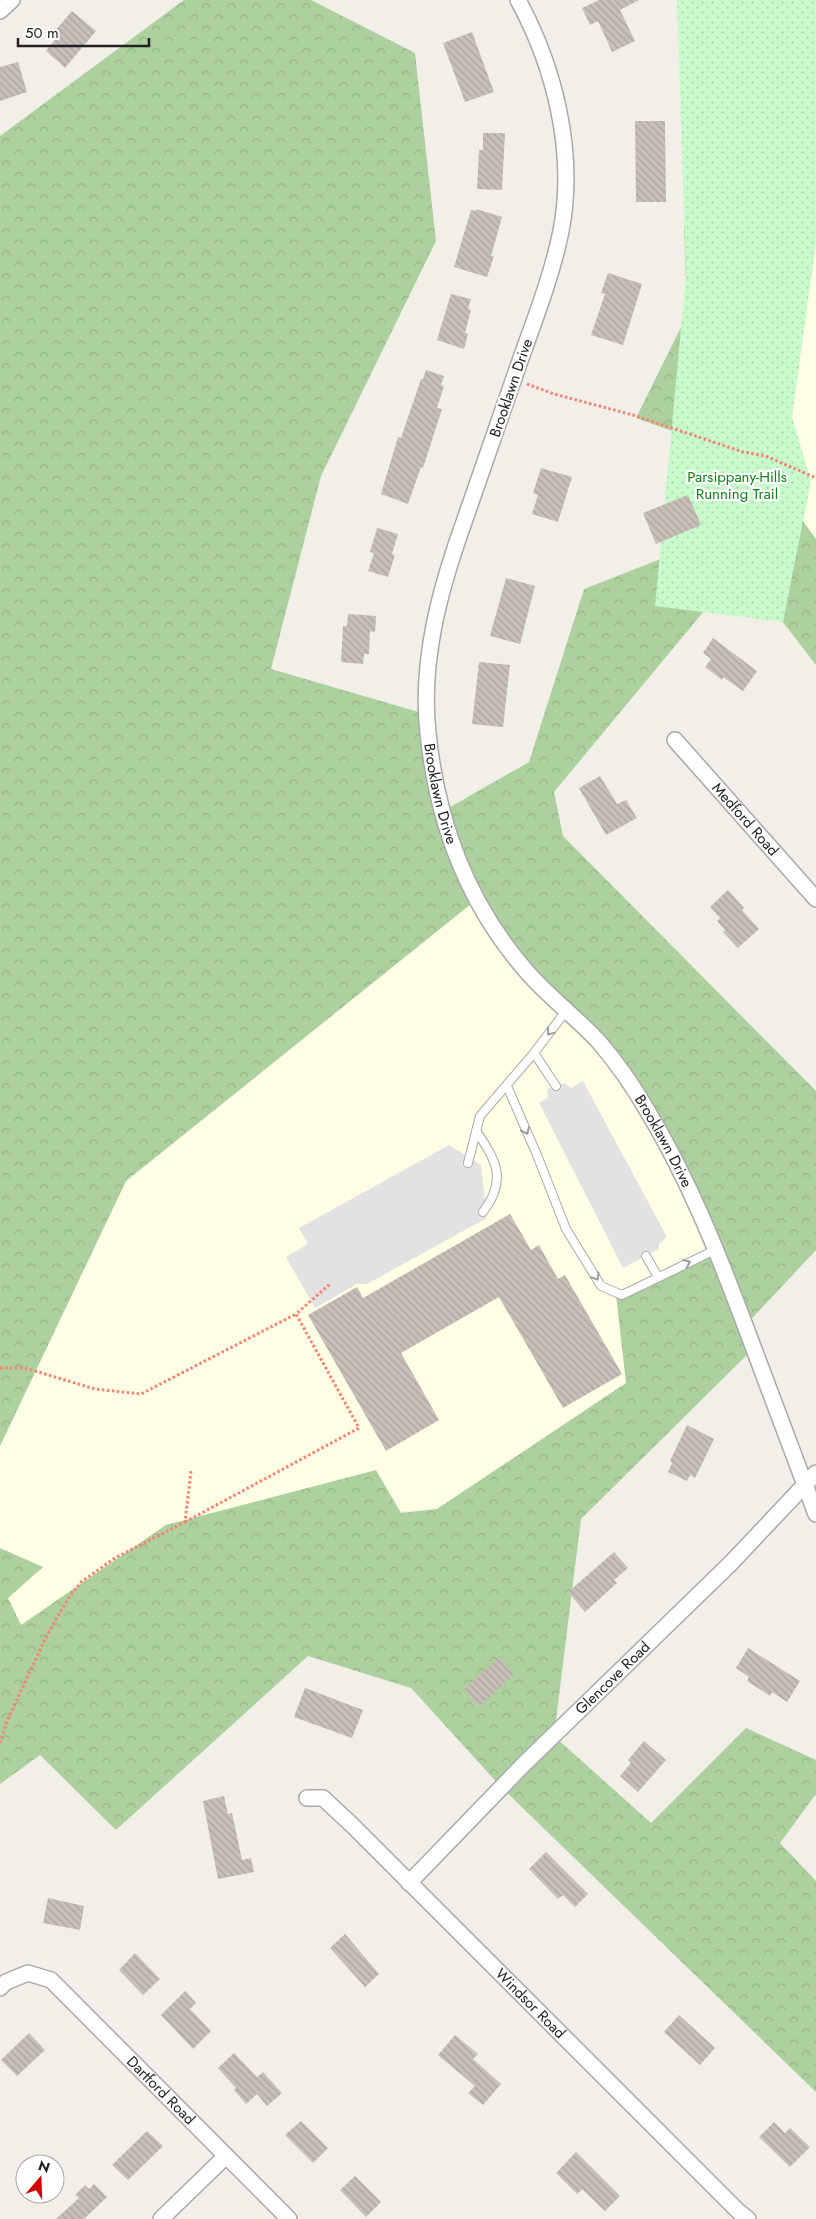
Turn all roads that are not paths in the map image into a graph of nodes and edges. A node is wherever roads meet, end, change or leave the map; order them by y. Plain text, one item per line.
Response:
1 (12, 0) edge
2 (518, 0) edge
3 (0, 11) edge
4 (675, 740) dead end
5 (816, 899) edge
6 (566, 1011) junction
7 (534, 1054) junction
8 (507, 1086) junction
9 (556, 1086) dead end
10 (476, 1131) junction
11 (468, 1163) dead end
12 (484, 1212) dead end
13 (715, 1250) junction
14 (646, 1256) dead end
15 (658, 1277) junction
16 (816, 1473) edge
17 (804, 1483) junction
18 (816, 1514) edge
19 (307, 1798) dead end
20 (409, 1883) junction
21 (0, 1988) edge
22 (226, 2156) junction
23 (161, 2219) edge
24 (289, 2219) edge
25 (748, 2219) edge

1 - 3 street
2 - 6 street, Brooklawn Drive
4 - 5 street, Medford Road
6 -> 7 lane
6 - 13 street, Brooklawn Drive
7 - 8 lane
7 - 9 lane
8 - 10 lane
8 -> 15 lane
10 - 11 lane
10 - 12 lane
15 -> 13 lane
13 - 17 street, Brooklawn Drive
14 - 15 lane
16 - 17 street, Glencove Road
17 - 18 street, Brooklawn Drive
17 - 20 street, Glencove Road
19 - 20 street, Windsor Road
20 - 25 street, Windsor Road
21 - 22 street, Dartford Road
22 - 23 street
22 - 24 street, Dartford Road

